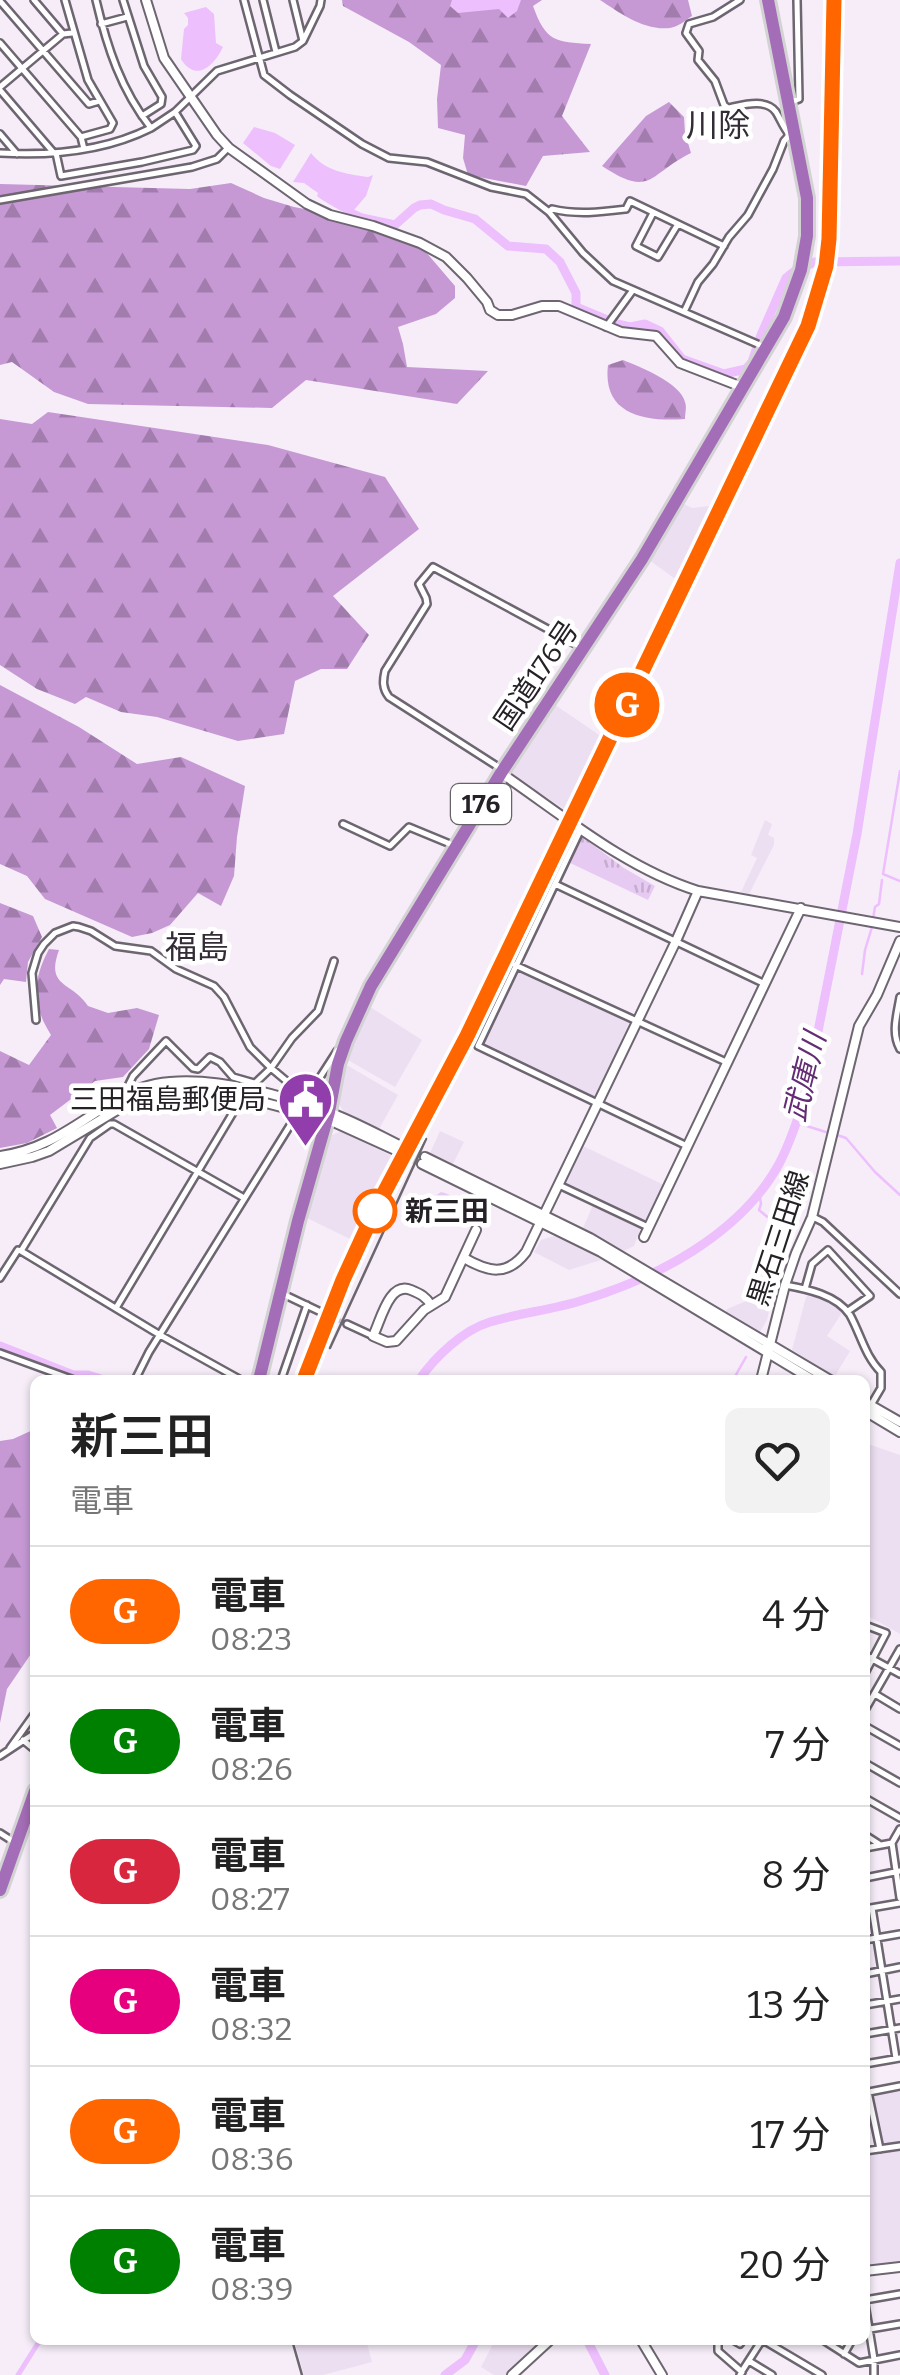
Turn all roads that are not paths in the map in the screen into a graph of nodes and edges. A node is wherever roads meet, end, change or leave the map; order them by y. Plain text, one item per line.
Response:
1 (34, 0) edge
2 (65, 0) edge
3 (96, 0) edge
4 (123, 0) edge
5 (146, 0) edge
6 (244, 0) edge
7 (263, 0) edge
8 (292, 0) edge
9 (321, 0) edge
10 (722, 0) edge
11 (740, 0) edge
12 (768, 0) edge
13 (797, 0) edge
14 (0, 1) edge
15 (728, 8) junction
16 (127, 17) junction
17 (101, 24) junction
18 (73, 32) junction
19 (63, 34) junction
20 (303, 41) junction
21 (0, 43) edge
22 (43, 51) junction
23 (276, 52) junction
24 (258, 58) junction
25 (22, 68) junction
26 (0, 88) edge
27 (190, 96) junction
28 (99, 101) junction
29 (788, 102) junction
30 (175, 112) junction
31 (142, 116) junction
32 (151, 128) junction
33 (792, 132) junction
34 (0, 134) edge
35 (81, 137) junction
36 (84, 148) junction
37 (229, 148) junction
38 (0, 153) edge
39 (55, 153) junction
40 (16, 154) junction
41 (0, 200) edge
42 (548, 212) junction
43 (654, 213) junction
44 (678, 224) junction
45 (724, 246) junction
46 (633, 290) junction
47 (684, 312) junction
48 (609, 324) junction
49 (761, 346) junction
50 (744, 388) junction
51 (584, 648) junction
52 (502, 771) junction
53 (343, 824) dead end
54 (581, 828) junction
55 (454, 846) junction
56 (554, 884) junction
57 (698, 890) junction
58 (802, 908) junction
59 (900, 928) edge
60 (676, 941) junction
61 (899, 944) edge
62 (334, 961) dead end
63 (515, 965) junction
64 (887, 970) junction
65 (900, 976) edge
66 (765, 984) junction
67 (900, 997) edge
68 (36, 1020) dead end
69 (637, 1022) junction
70 (346, 1041) junction
71 (900, 1050) edge
72 (727, 1063) junction
73 (271, 1068) junction
74 (128, 1086) dead end
75 (249, 1090) junction
76 (598, 1103) junction
77 (300, 1111) junction
78 (328, 1116) junction
79 (687, 1146) junction
80 (403, 1151) tunnel mouth
81 (0, 1160) edge
82 (424, 1160) tunnel mouth
83 (198, 1171) junction
84 (559, 1185) junction
85 (244, 1198) junction
86 (812, 1217) junction
87 (543, 1218) junction
88 (648, 1227) junction
89 (476, 1230) dead end
90 (644, 1237) dead end
91 (840, 1239) junction
92 (828, 1250) junction
93 (21, 1251) junction
94 (464, 1258) junction
95 (0, 1278) edge
96 (785, 1285) junction
97 (805, 1289) junction
98 (280, 1293) junction
99 (900, 1294) edge
100 (307, 1305) junction
101 (431, 1305) junction
102 (116, 1308) junction
103 (848, 1311) junction
104 (325, 1314) tunnel mouth
105 (347, 1324) tunnel mouth
106 (160, 1335) junction
107 (373, 1336) junction
108 (769, 1349) junction
109 (0, 1353) edge
110 (60, 1375) edge
111 (137, 1375) edge
112 (232, 1375) edge
113 (260, 1375) edge
114 (283, 1375) edge
115 (761, 1375) edge
116 (806, 1375) edge
117 (820, 1375) edge
118 (870, 1402) edge
119 (870, 1407) edge
120 (870, 1408) edge
121 (900, 1422) edge
122 (900, 1432) edge
123 (870, 1628) edge
124 (900, 1649) edge
125 (870, 1658) edge
126 (873, 1659) junction
127 (870, 1664) edge
128 (889, 1668) junction
129 (900, 1674) edge
130 (875, 1694) junction
131 (870, 1702) edge
132 (900, 1708) edge
133 (30, 1721) edge
134 (870, 1729) edge
135 (30, 1736) edge
136 (24, 1740) junction
137 (30, 1745) edge
138 (900, 1746) edge
139 (10, 1748) junction
140 (0, 1756) edge
141 (870, 1766) edge
142 (900, 1783) edge
143 (870, 1801) edge
144 (30, 1805) edge
145 (900, 1818) edge
146 (900, 1828) edge
147 (0, 1833) edge
148 (870, 1837) edge
149 (16, 1844) junction
150 (892, 1844) junction
151 (881, 1845) junction
152 (870, 1847) edge
153 (898, 1872) edge
154 (870, 1877) edge
155 (0, 1890) edge
156 (900, 1900) edge
157 (870, 1908) edge
158 (870, 1916) edge
159 (900, 1934) edge
160 (876, 1938) junction
161 (870, 1939) edge
162 (900, 1968) edge
163 (882, 1971) junction
164 (870, 1973) edge
165 (900, 1999) edge
166 (887, 2002) junction
167 (870, 2004) edge
168 (900, 2028) edge
169 (891, 2030) junction
170 (870, 2033) edge
171 (898, 2058) edge
172 (870, 2063) edge
173 (900, 2086) edge
174 (870, 2091) edge
175 (870, 2105) edge
176 (900, 2146) edge
177 (880, 2149) junction
178 (870, 2150) edge
179 (900, 2267) edge
180 (870, 2270) edge
181 (900, 2294) edge
182 (870, 2301) edge
183 (900, 2324) edge
184 (870, 2329) joint
185 (544, 2345) edge
186 (644, 2345) edge
187 (718, 2345) edge
188 (760, 2345) edge
189 (771, 2345) edge
190 (830, 2345) edge
191 (849, 2345) edge
192 (844, 2354) junction
193 (900, 2355) edge
194 (874, 2360) junction
195 (749, 2361) junction
196 (741, 2374) edge
197 (876, 2374) edge
198 (512, 2375) edge
199 (662, 2375) edge
200 (772, 2375) edge
201 (822, 2375) edge

1 - 19 street
2 - 18 street
3 - 17 street
4 - 16 street
5 - 27 street
6 - 24 street
7 - 23 street
8 - 20 street
9 - 20 street
10 - 15 street
11 - 15 street
12 - 29 highway, 国道176号 / 176
13 - 29 street
14 - 22 street
15 - 33 street
16 - 17 street
16 - 31 street
17 - 31 street
18 - 19 street
18 - 28 street
19 - 22 street
20 - 23 street
21 - 25 street
22 - 25 street
22 - 28 street
23 - 24 street
24 - 27 street
24 - 42 street
25 - 26 street
25 - 35 street
26 - 39 street
27 - 30 street
27 - 37 street
28 - 35 street
29 - 33 highway, 国道176号 / 176
30 - 32 street
30 - 39 street
31 - 32 street
32 - 36 street
33 - 45 street
33 - 49 highway, 国道176号 / 176
34 - 40 street
35 - 36 street
36 - 39 street
37 - 41 street
37 - 48 street
38 - 40 street
39 - 40 street
42 - 43 street
42 - 46 street
43 - 44 street
43 - 44 street
44 - 45 street
45 - 47 street
46 - 47 street
46 - 48 street
47 - 49 street
48 - 50 street
49 - 50 highway, 国道176号 / 176
50 - 51 highway, 国道176号 / 176
51 - 52 highway, 国道176号 / 176
51 - 52 street
52 - 54 street
52 - 55 highway, 国道176号 / 176
53 - 55 street
54 - 56 street
54 - 57 street
55 - 70 highway, 国道176号 / 176
56 - 60 street
56 - 63 street
57 - 58 street
57 - 60 street
58 - 59 street
58 - 66 street
60 - 66 street
60 - 69 street
61 - 64 street, 黒石三田線
62 - 73 street
63 - 69 street
63 - 76 street
64 - 65 street
64 - 86 street, 黒石三田線
66 - 72 street
67 - 71 street
68 - 73 street
69 - 72 street
69 - 76 street
70 - 73 street
70 - 78 highway, 国道176号 / 176
72 - 79 street
73 - 75 street
74 - 75 street
75 - 77 street
75 - 78 street
75 - 81 street
75 - 83 street
76 - 79 street
76 - 84 street
77 - 78 street
77 - 85 street
78 - 80 street
78 - 98 highway, 国道176号 / 176
79 - 88 street
82 - 87 street
83 - 85 street
83 - 93 street
83 - 102 street
84 - 87 street
84 - 88 street
85 - 106 street
86 - 91 street
86 - 96 street, 黒石三田線
87 - 94 street
87 - 108 street
88 - 90 street
89 - 94 street
91 - 92 street
91 - 99 street
92 - 97 street
92 - 103 street
93 - 95 street
93 - 102 street
94 - 101 street
96 - 97 street
96 - 108 street, 黒石三田線
97 - 103 street
98 - 100 street
98 - 113 highway, 国道176号 / 176
100 - 104 street
100 - 114 street
101 - 107 street
101 - 107 street
102 - 106 street
103 - 118 street
105 - 107 street
106 - 111 street
106 - 112 street
108 - 115 street, 黒石三田線
108 - 116 street
108 - 117 street
109 - 110 street
119 - 121 street
120 - 122 street
123 - 126 street
124 - 128 street
125 - 126 street
126 - 127 street
126 - 128 street
128 - 129 street
128 - 130 street
130 - 131 street
130 - 132 street
133 - 139 street
134 - 138 street
135 - 136 street
136 - 137 street
136 - 139 street
139 - 140 street
141 - 142 street
143 - 145 street
144 - 149 highway
146 - 150 street
147 - 149 street
148 - 151 street
149 - 155 highway
150 - 151 street
150 - 153 street
151 - 152 street
153 - 154 street
153 - 156 street
156 - 157 street
158 - 160 street
159 - 160 street
160 - 161 street
160 - 163 street
162 - 163 street
163 - 164 street
163 - 166 street
165 - 166 street
166 - 167 street
166 - 169 street
168 - 169 street
169 - 170 street
169 - 171 street
171 - 172 street
173 - 174 street
175 - 177 street
176 - 177 street
177 - 178 street
179 - 180 street
181 - 182 street
183 - 184 street
184 - 194 street
185 - 198 street
186 - 199 street
187 - 196 street
188 - 195 street
189 - 201 street
190 - 192 street
191 - 192 street
192 - 194 street
193 - 194 street
194 - 197 street
195 - 196 street
195 - 200 street

